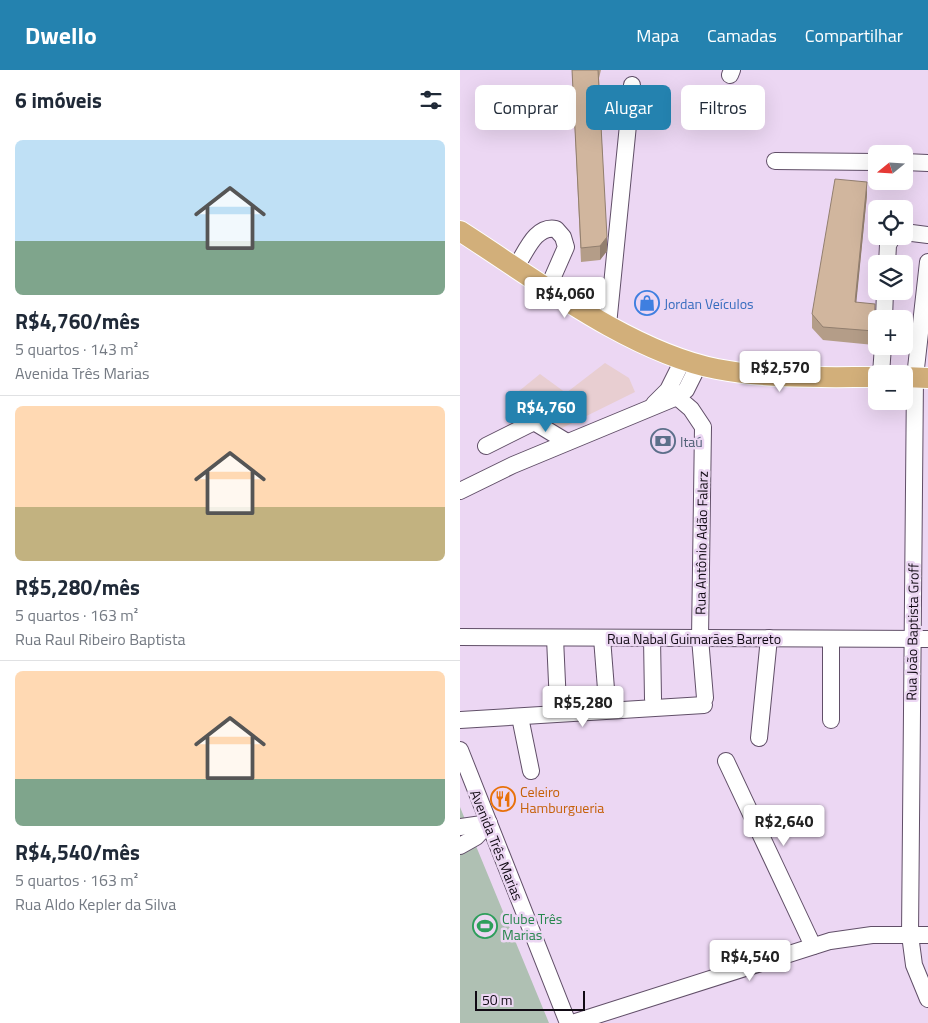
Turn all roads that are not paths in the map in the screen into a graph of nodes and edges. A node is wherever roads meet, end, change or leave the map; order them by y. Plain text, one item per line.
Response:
1 (628, 130) edge
2 (775, 161) dead end
3 (868, 162) edge
4 (913, 162) edge
5 (928, 163) edge
6 (460, 231) edge
7 (913, 233) edge
8 (928, 235) edge
9 (928, 262) edge
10 (516, 267) junction
11 (548, 288) junction
12 (608, 325) junction
13 (691, 362) junction
14 (868, 377) edge
15 (915, 377) edge
16 (678, 397) junction
17 (649, 408) junction
18 (567, 442) junction
19 (486, 446) dead end
20 (460, 491) edge
21 (460, 637) edge
22 (555, 638) junction
23 (602, 638) junction
24 (652, 638) junction
25 (700, 638) junction
26 (769, 638) junction
27 (831, 639) junction
28 (920, 639) edge
29 (653, 699) dead end
30 (607, 702) dead end
31 (558, 705) dead end
32 (520, 717) junction
33 (460, 720) edge
34 (831, 720) dead end
35 (759, 738) dead end
36 (460, 750) edge
37 (726, 761) dead end
38 (531, 771) dead end
39 (489, 823) junction
40 (460, 827) edge
41 (460, 846) edge
42 (910, 935) junction
43 (928, 935) edge
44 (813, 946) junction
45 (928, 999) edge
46 (568, 1023) edge
47 (572, 1023) edge

1 - 12 street
2 - 3 street
4 - 5 street
6 - 10 main road
7 - 8 street
9 - 15 street, Rua João Baptista Groff
10 - 11 main road
10 - 11 street
11 - 12 main road
12 - 13 main road
13 - 14 main road
13 - 16 street
13 - 17 street
15 - 28 street, Rua João Baptista Groff
16 - 17 street
16 - 25 street, Rua Antônio Adão Falarz
17 - 18 street
18 - 19 street
18 - 20 street
21 - 22 street, Rua Nabal Guimarães Barreto
22 - 23 street, Rua Nabal Guimarães Barreto
22 - 31 street
23 - 24 street, Rua Nabal Guimarães Barreto
23 - 30 street
24 - 25 street, Rua Nabal Guimarães Barreto
24 - 29 street
25 - 26 street, Rua Nabal Guimarães Barreto
25 - 32 street, Rua Antônio Adão Falarz
26 - 27 street, Rua Nabal Guimarães Barreto
26 - 35 street
27 - 28 street, Rua Nabal Guimarães Barreto
27 - 34 street
28 - 42 street, Rua João Baptista Groff
32 - 33 street
32 - 38 street
36 - 39 street, Avenida Três Marias
37 - 44 street
39 - 40 street
39 - 41 street
39 - 46 street, Avenida Três Marias
42 - 43 street
42 - 44 street
42 - 45 street, Rua João Baptista Groff
44 - 47 street

